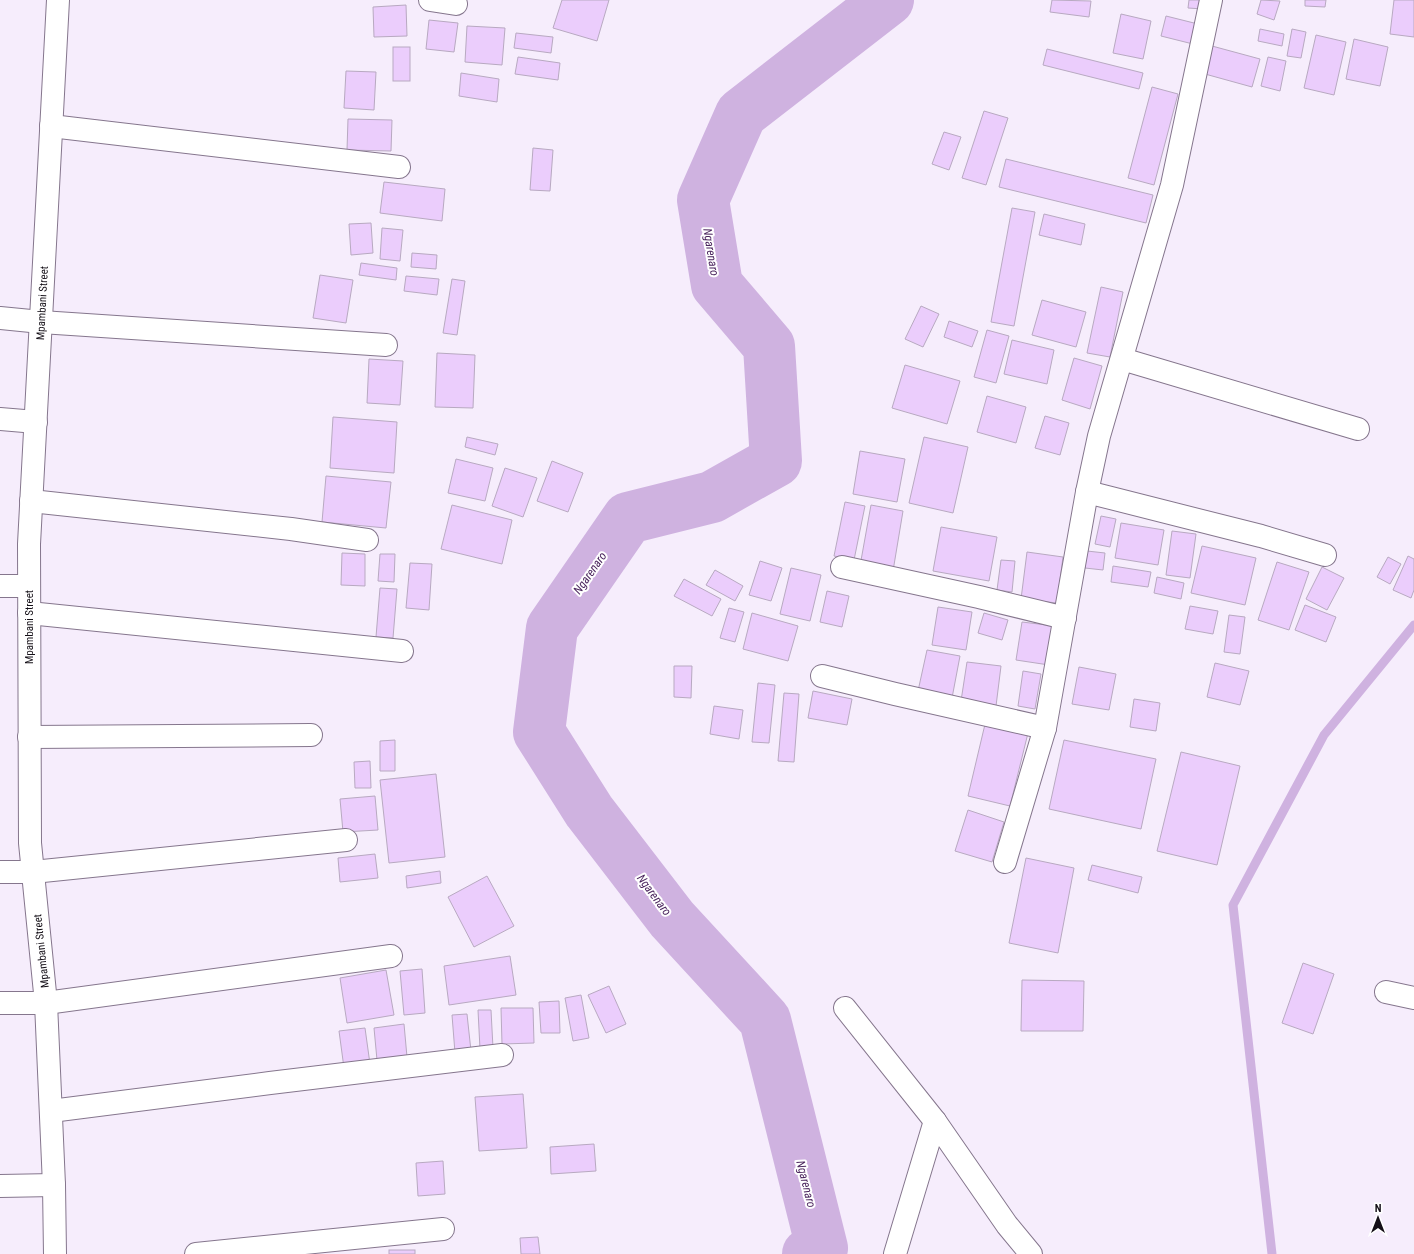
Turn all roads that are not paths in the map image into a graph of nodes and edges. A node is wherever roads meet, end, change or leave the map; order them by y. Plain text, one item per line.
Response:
1 (58, 0) edge
2 (430, 0) edge
3 (1211, 0) edge
4 (456, 4) dead end
5 (51, 126) junction
6 (399, 167) dead end
7 (0, 318) edge
8 (41, 322) junction
9 (386, 346) dead end
10 (1122, 359) junction
11 (0, 418) edge
12 (36, 422) junction
13 (1358, 429) dead end
14 (1087, 492) junction
15 (31, 501) junction
16 (367, 540) dead end
17 (1325, 555) dead end
18 (842, 567) dead end
19 (0, 586) edge
20 (29, 586) junction
21 (29, 613) junction
22 (1065, 618) junction
23 (402, 651) dead end
24 (822, 676) dead end
25 (1045, 728) junction
26 (310, 735) dead end
27 (29, 737) junction
28 (346, 840) dead end
29 (1005, 862) dead end
30 (0, 872) edge
31 (33, 872) junction
32 (391, 956) dead end
33 (1386, 992) dead end
34 (1414, 998) edge
35 (0, 1003) edge
36 (46, 1003) junction
37 (845, 1008) dead end
38 (502, 1055) dead end
39 (51, 1111) junction
40 (935, 1121) junction
41 (54, 1185) junction
42 (0, 1186) edge
43 (443, 1229) dead end
44 (55, 1254) edge
45 (196, 1254) edge
46 (894, 1254) edge
47 (1031, 1254) edge

1 - 5 street, Mpambani Street
2 - 4 street
3 - 10 street
5 - 6 street
5 - 8 street, Mpambani Street
7 - 8 street
8 - 9 street
8 - 12 street, Mpambani Street
10 - 13 street
10 - 14 street
11 - 12 street
12 - 15 street, Mpambani Street
14 - 17 street
14 - 22 street
15 - 16 street
15 - 20 street, Mpambani Street
18 - 22 street
19 - 20 street
20 - 21 street, Mpambani Street
21 - 23 street
21 - 27 street, Mpambani Street
22 - 25 street
24 - 25 street
25 - 29 street
26 - 27 street
27 - 31 street, Mpambani Street
28 - 31 street
30 - 31 street
31 - 36 street, Mpambani Street
32 - 36 street
33 - 34 street
35 - 36 street
36 - 39 street, Mpambani Street
37 - 40 street
38 - 39 street
39 - 41 street, Mpambani Street
40 - 46 street
40 - 47 street
41 - 42 street
41 - 44 street, Mpambani Street
43 - 45 street

